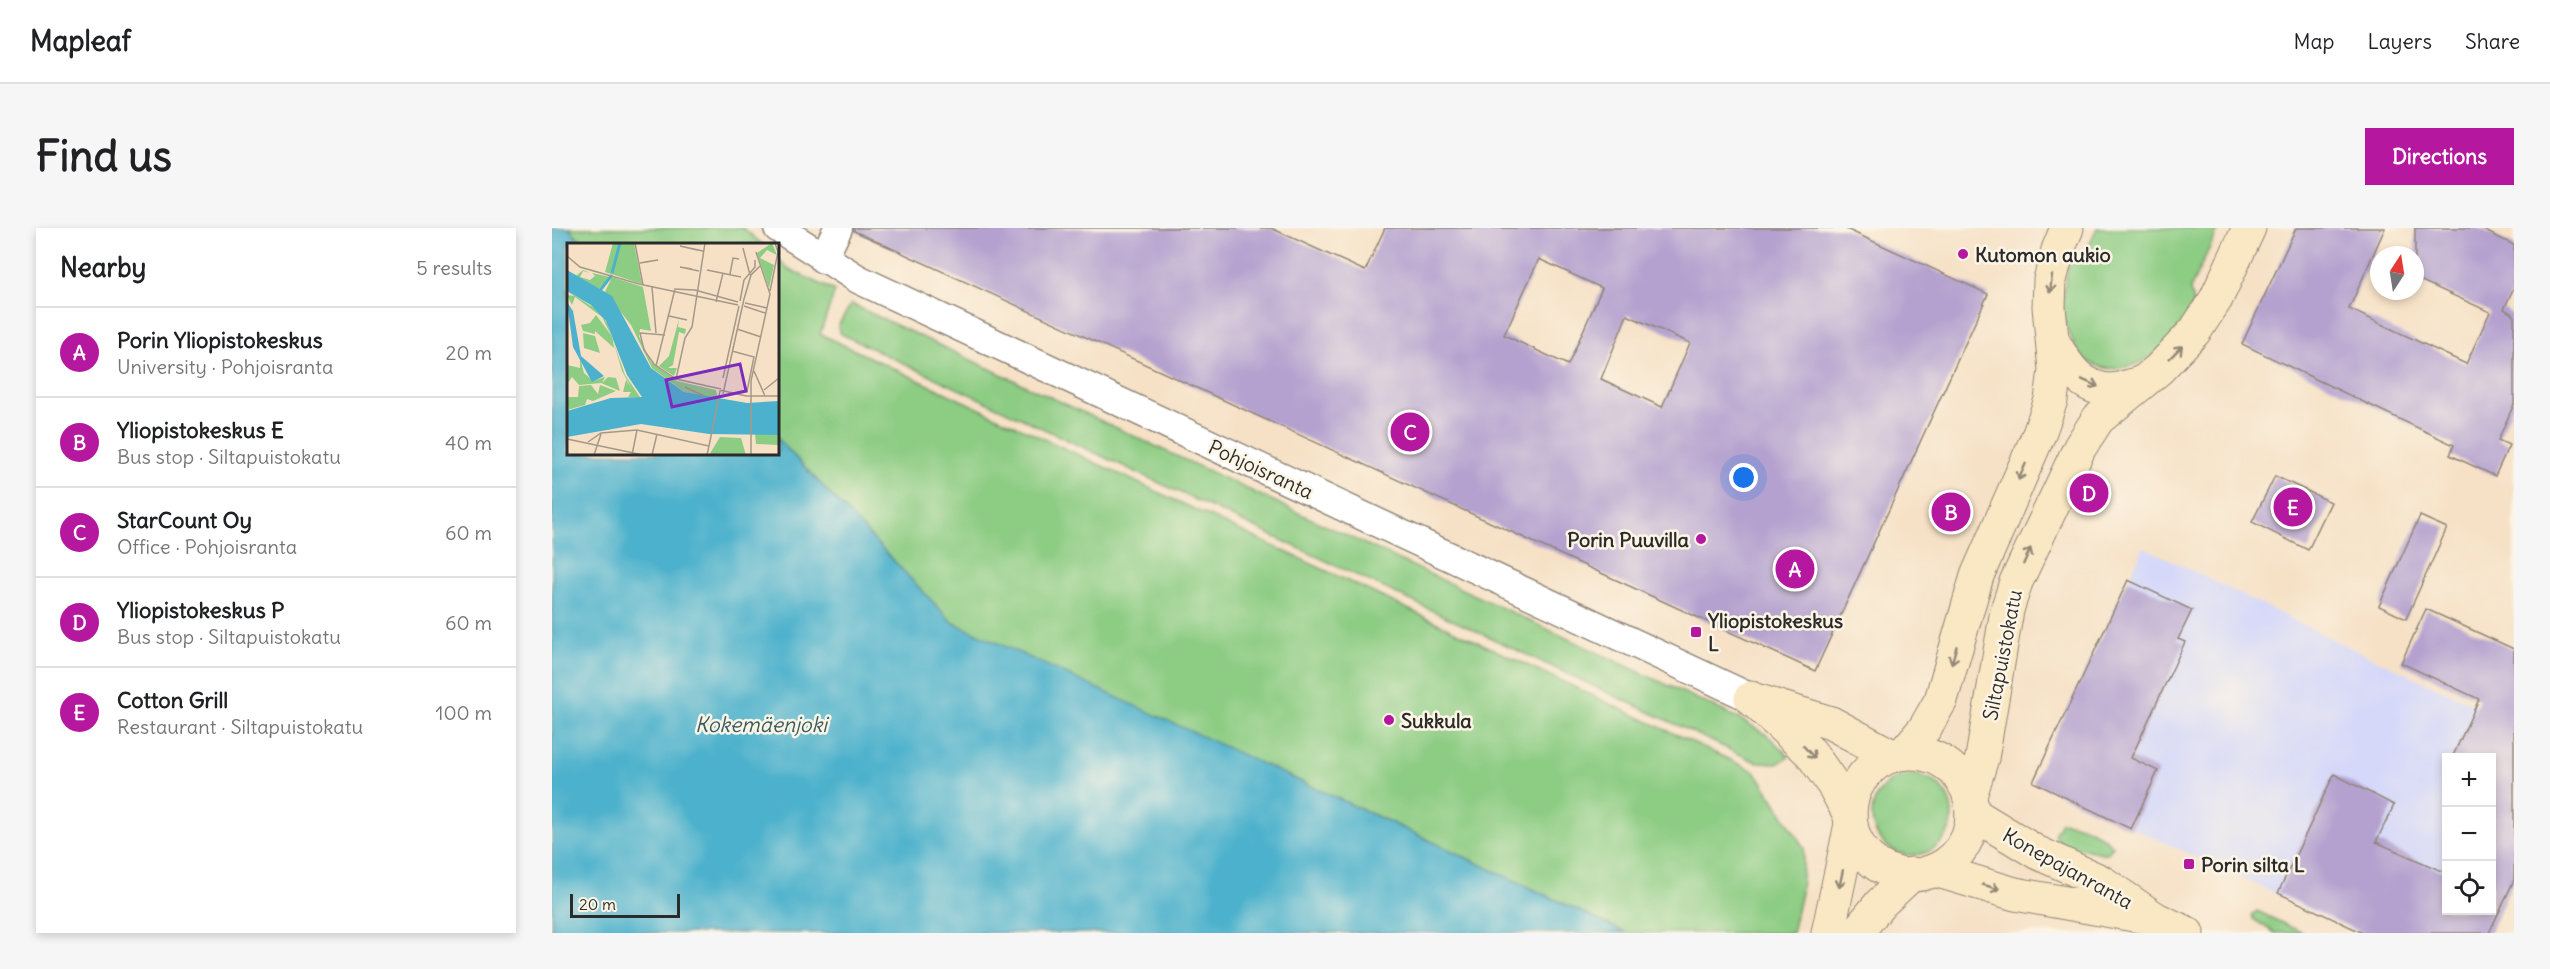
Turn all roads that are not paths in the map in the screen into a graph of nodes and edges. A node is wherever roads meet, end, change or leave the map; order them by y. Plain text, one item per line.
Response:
1 (778, 228) edge
2 (838, 228) edge
3 (2067, 228) edge
4 (2249, 228) edge
5 (824, 259) junction
6 (2054, 343) junction
7 (2143, 382) junction
8 (1751, 698) junction
9 (1898, 754) junction
10 (1971, 805) junction
11 (1851, 820) junction
12 (1924, 872) junction
13 (2156, 919) junction
14 (1828, 933) edge
15 (1856, 933) edge
16 (2187, 933) edge

1 - 5 street, Pohjoisranta
2 - 5 street
3 -> 6 main road, Siltapuistokatu
7 -> 4 main road, Siltapuistokatu
5 - 8 street, Pohjoisranta
6 -> 7 main road
6 -> 9 main road, Siltapuistokatu
10 -> 7 main road, Siltapuistokatu
8 - 9 main road, Pohjoisranta
8 -> 11 main road, Pohjoisranta
9 - 10 main road
9 - 11 main road
10 - 12 main road
10 - 13 main road, Konepajanranta
11 - 12 main road
11 -> 14 main road
12 -> 13 main road, Konepajanranta
12 - 15 main road
13 - 16 main road

